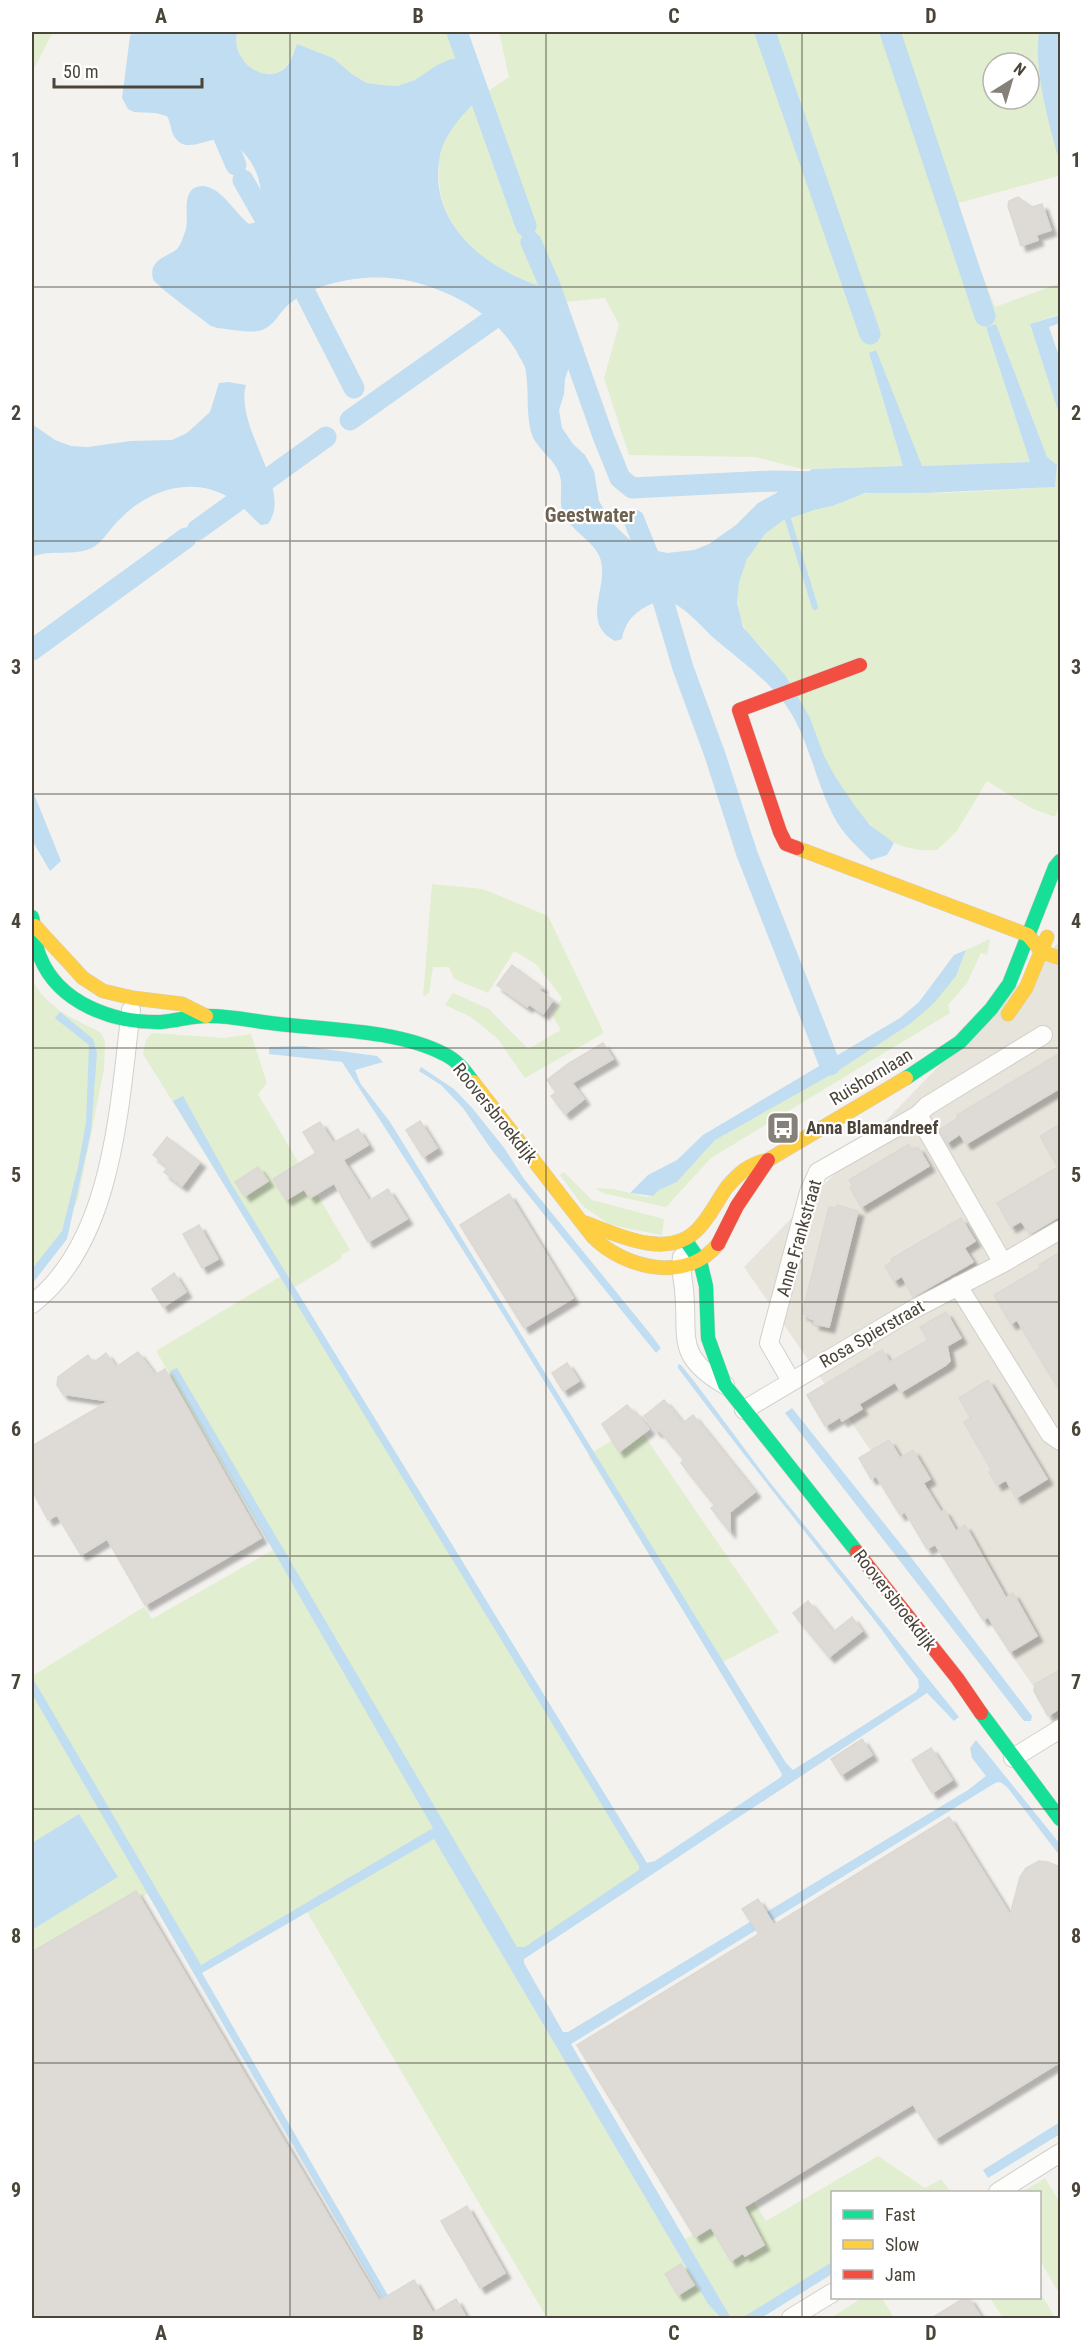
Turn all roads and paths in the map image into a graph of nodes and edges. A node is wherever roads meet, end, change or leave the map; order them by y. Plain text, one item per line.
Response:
1 (860, 664) dead end
2 (1060, 861) edge
3 (33, 922) edge
4 (1054, 929) edge
5 (1028, 935) junction
6 (1042, 952) junction
7 (1060, 958) edge
8 (132, 998) junction
9 (206, 1016) junction
10 (130, 1020) junction
11 (1043, 1035) dead end
12 (960, 1042) junction
13 (918, 1115) junction
14 (768, 1160) junction
15 (583, 1222) junction
16 (1060, 1230) edge
17 (686, 1241) junction
18 (700, 1261) junction
19 (1003, 1263) junction
20 (680, 1268) junction
21 (958, 1286) junction
22 (32, 1304) edge
23 (695, 1307) dead end
24 (698, 1330) dead end
25 (791, 1381) junction
26 (725, 1385) junction
27 (744, 1410) junction
28 (1057, 1434) edge
29 (1060, 1729) edge
30 (1014, 1758) junction
31 (1060, 1819) edge
32 (1060, 2153) edge
33 (1001, 2191) edge
34 (831, 2294) edge
35 (791, 2319) edge

1 - 5 main road
2 - 5 main road, Ruishornlaan
3 - 8 main road, Rooversbroekdijk
3 - 10 main road, Rooversbroekdijk
4 - 5 street
4 - 6 main road, Ruishornlaan
5 - 6 main road
5 - 12 main road, Ruishornlaan
6 - 7 main road
6 - 12 main road, Ruishornlaan
8 - 9 main road, Rooversbroekdijk
8 - 10 street
9 - 10 main road, Rooversbroekdijk
9 - 15 main road, Rooversbroekdijk
10 - 22 street
11 - 13 street, Anne Frankstraat
12 - 14 main road, Ruishornlaan
13 - 19 street
13 - 25 street, Anne Frankstraat
14 - 17 main road, Ruishornlaan
14 - 18 main road, Ruishornlaan
15 - 17 main road
15 - 20 main road, Rooversbroekdijk
16 - 19 street, Rosa Spierstraat
17 - 18 main road, Rooversbroekdijk
17 - 20 street, Rooversbroekdijk
18 - 20 main road, Ruishornlaan
18 - 26 main road, Rooversbroekdijk
19 - 21 street, Rosa Spierstraat
20 - 26 street, Rooversbroekdijk
21 - 25 street, Rosa Spierstraat
21 - 28 street
23 - 24 street
25 - 27 street, Rosa Spierstraat
26 - 27 main road, Rooversbroekdijk
27 - 30 main road, Rooversbroekdijk
29 - 30 street
30 - 31 main road, Rooversbroekdijk
32 - 33 street
34 - 35 street

